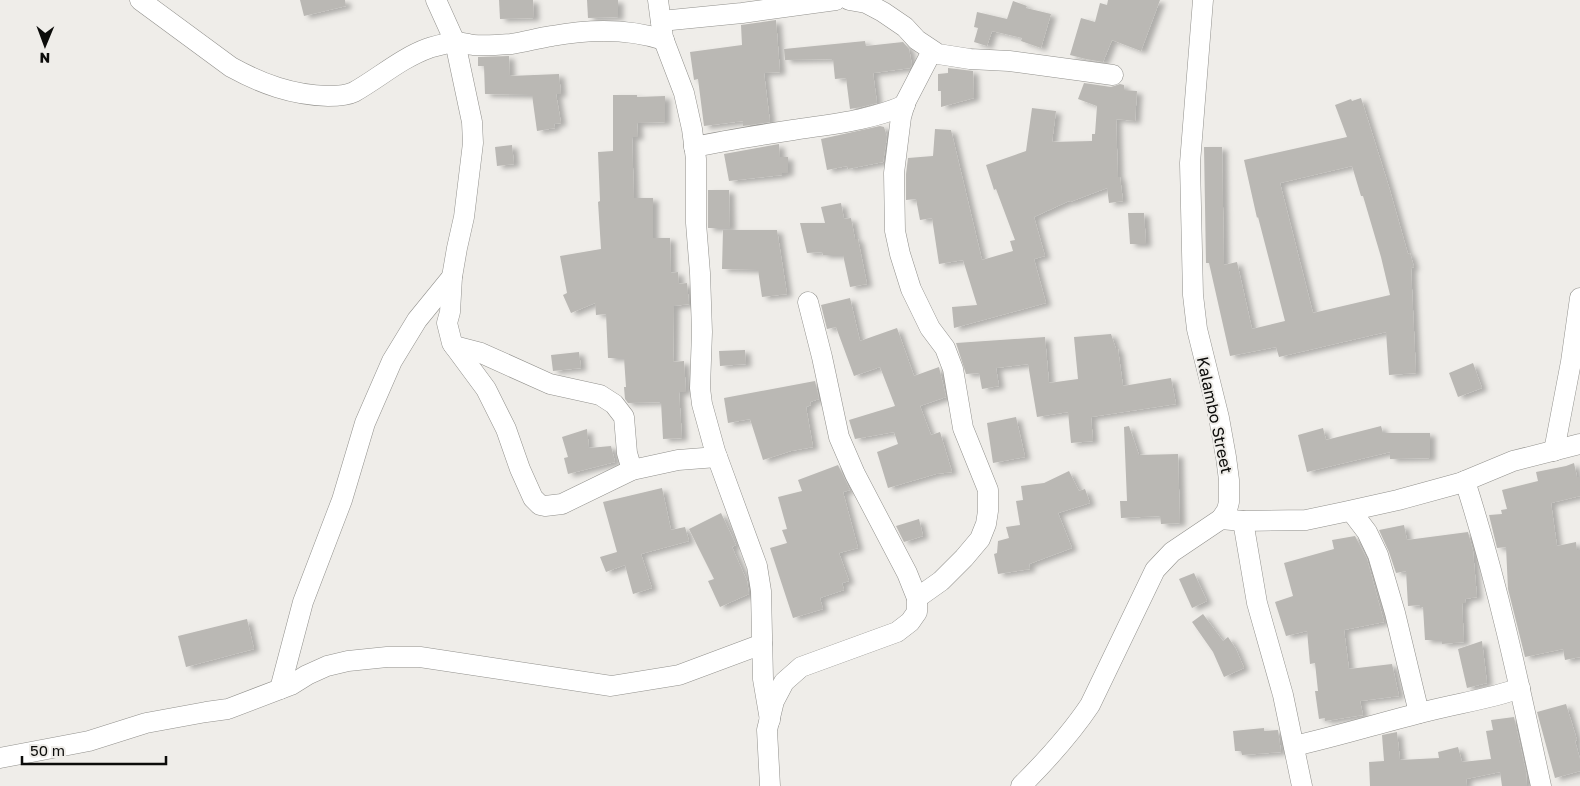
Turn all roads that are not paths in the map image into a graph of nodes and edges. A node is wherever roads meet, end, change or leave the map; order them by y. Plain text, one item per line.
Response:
1 (140, 0) edge
2 (436, 0) edge
3 (658, 0) edge
4 (836, 0) edge
5 (848, 0) edge
6 (1204, 0) edge
7 (662, 30) junction
8 (455, 42) junction
9 (932, 51) junction
10 (1113, 75) dead end
11 (905, 105) junction
12 (694, 147) junction
13 (452, 277) junction
14 (1580, 298) edge
15 (808, 302) dead end
16 (454, 346) junction
17 (1580, 444) edge
18 (1554, 451) junction
19 (717, 457) junction
20 (632, 470) junction
21 (1465, 481) junction
22 (1350, 511) junction
23 (1221, 519) junction
24 (1243, 521) junction
25 (917, 598) junction
26 (762, 644) junction
27 (1520, 688) junction
28 (280, 689) junction
29 (1419, 713) junction
30 (770, 720) junction
31 (1294, 746) junction
32 (0, 758) edge
33 (770, 786) edge
34 (1021, 786) edge
35 (1302, 786) edge
36 (1540, 786) edge

1 - 8 street
2 - 8 street
3 - 7 street
4 - 7 street
5 - 9 street
6 - 23 street, Kalambo Street
7 - 8 street
7 - 12 street
8 - 13 street
9 - 10 street
9 - 11 street
11 - 12 street
11 - 25 street
12 - 19 street
13 - 16 street
13 - 28 street
14 - 18 street
15 - 25 street
16 - 20 street
16 - 20 street
17 - 18 street
18 - 21 street
19 - 20 street
19 - 26 street
21 - 22 street
21 - 27 street
22 - 24 street
22 - 29 street
23 - 24 street
23 - 34 street
24 - 31 street
25 - 30 street
26 - 28 street
26 - 30 street
27 - 29 street
27 - 36 street
28 - 32 street
29 - 31 street
30 - 33 street
31 - 35 street

